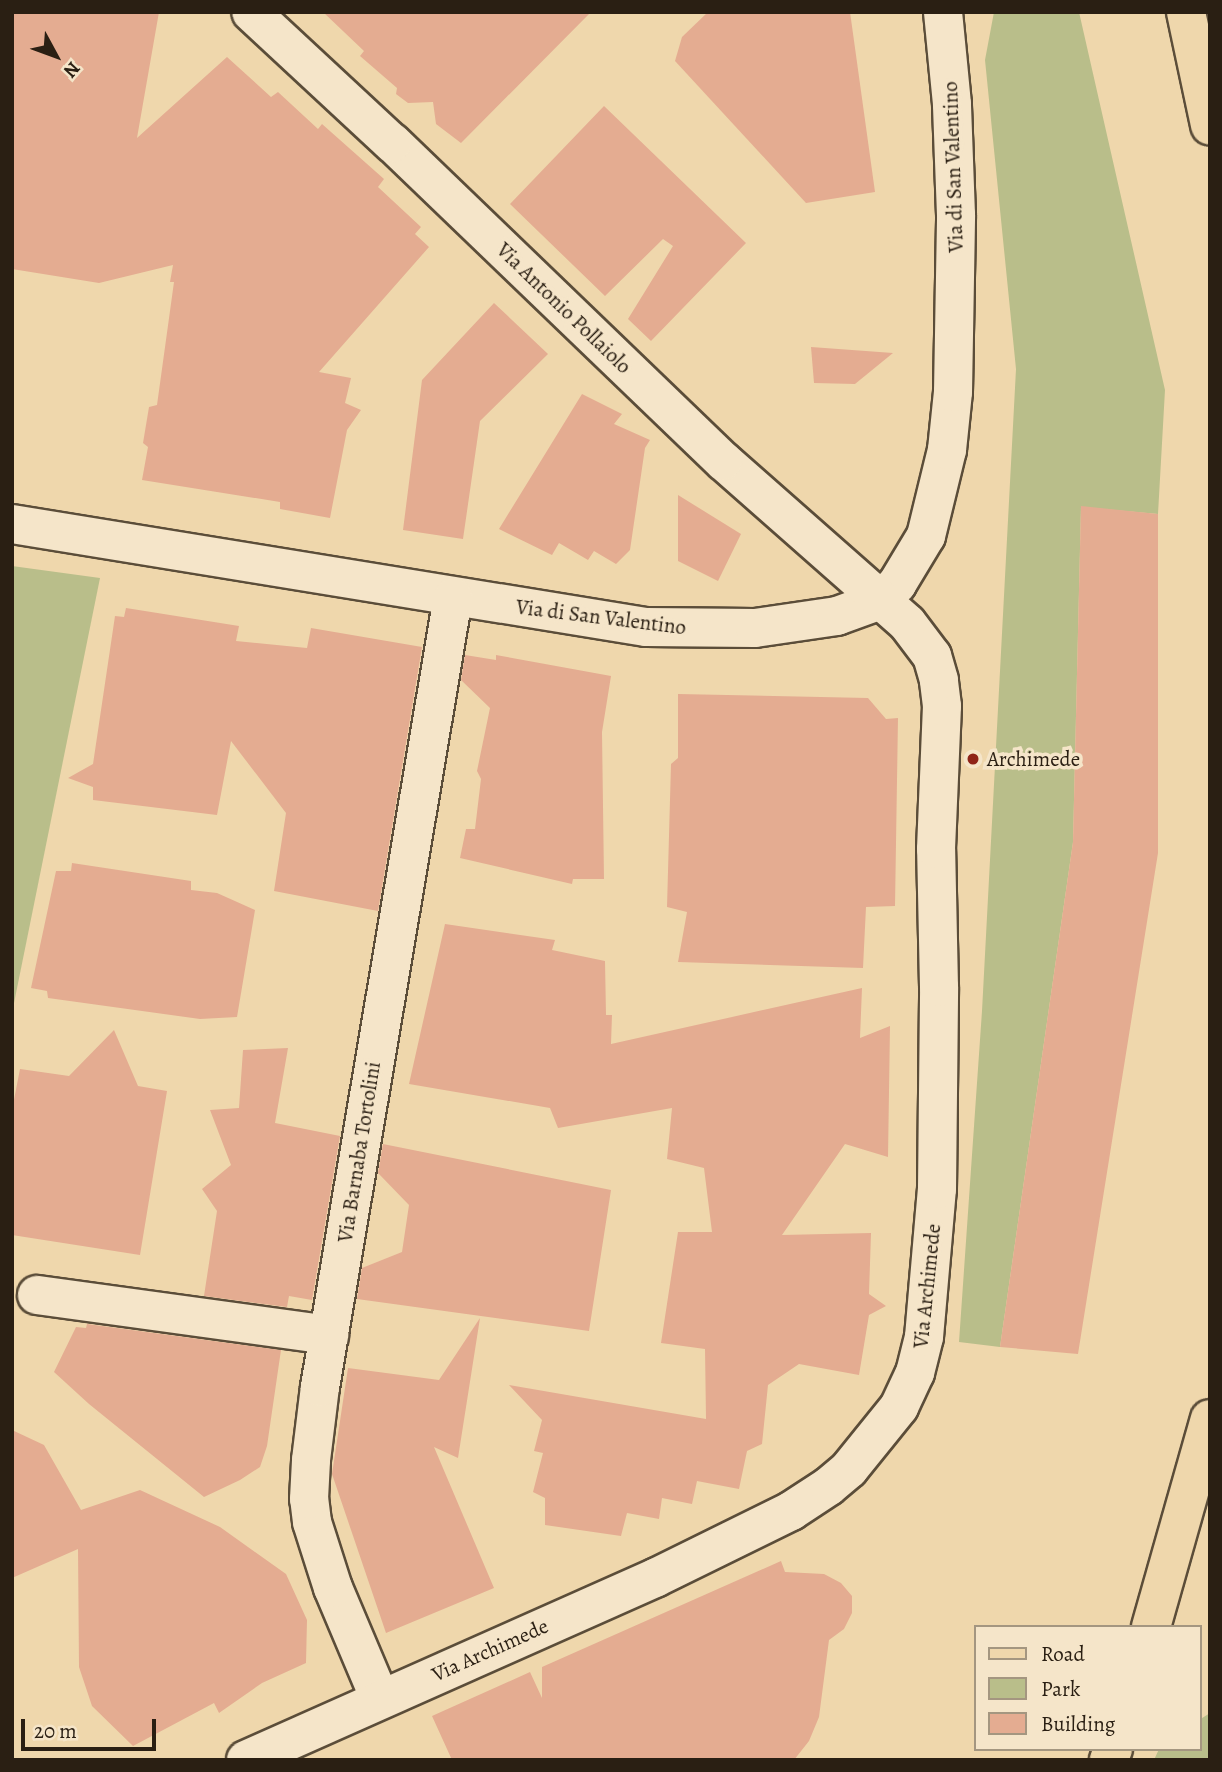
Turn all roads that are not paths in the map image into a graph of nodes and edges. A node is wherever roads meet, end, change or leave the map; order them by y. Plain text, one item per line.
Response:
1 (251, 12) edge
2 (943, 12) edge
3 (1186, 12) edge
4 (1210, 125) edge
5 (12, 524) edge
6 (453, 597) junction
7 (881, 600) junction
8 (37, 1295) dead end
9 (329, 1335) junction
10 (1210, 1419) edge
11 (1152, 1625) edge
12 (380, 1699) junction
13 (246, 1760) edge

1 - 7 street, Via Antonio Pollaiolo
2 - 7 street, Via di San Valentino
3 - 4 main road
5 - 6 street, Via di San Valentino
6 - 7 street, Via di San Valentino
6 - 9 street, Via Barnaba Tortolini
7 - 12 street, Via Archimede
8 - 9 street
9 - 12 street, Via Barnaba Tortolini
10 - 11 main road
12 - 13 street, Via Archimede

